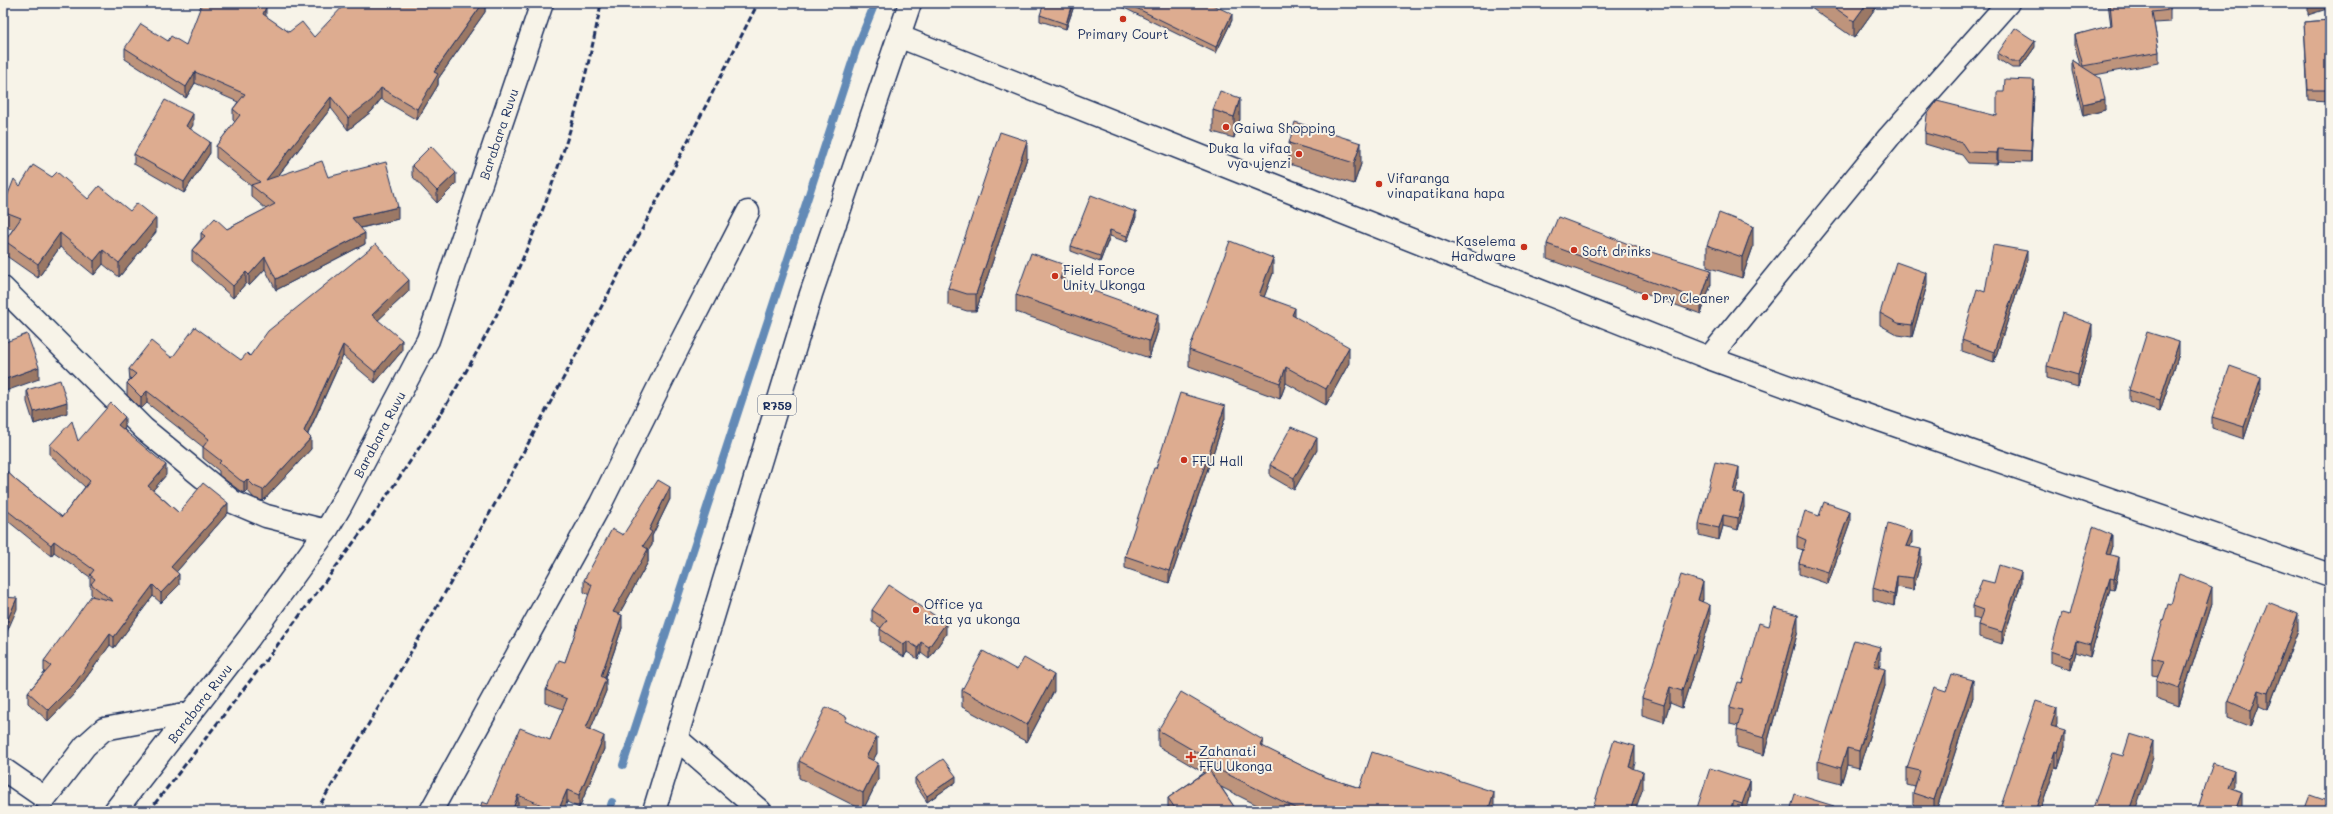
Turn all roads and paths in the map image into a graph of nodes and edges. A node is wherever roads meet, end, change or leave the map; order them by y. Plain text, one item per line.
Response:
1 (542, 3) edge
2 (910, 3) edge
3 (2008, 3) edge
4 (898, 36) junction
5 (748, 212) dead end
6 (3, 288) edge
7 (1709, 358) junction
8 (326, 531) junction
9 (2330, 575) edge
10 (190, 713) junction
11 (676, 738) junction
12 (3, 769) edge
13 (41, 805) edge
14 (115, 811) edge
15 (431, 811) edge
16 (654, 811) edge
17 (760, 811) edge

1 - 8 street, Barabara Ruvu
2 - 4 street, R759
3 - 7 street
4 - 7 street
4 - 11 street, R759
5 - 15 street
6 - 8 street
7 - 9 street
8 - 10 street, Barabara Ruvu
10 - 13 street
10 - 14 street, Barabara Ruvu
11 - 16 street, R759
11 - 17 street
12 - 13 street

